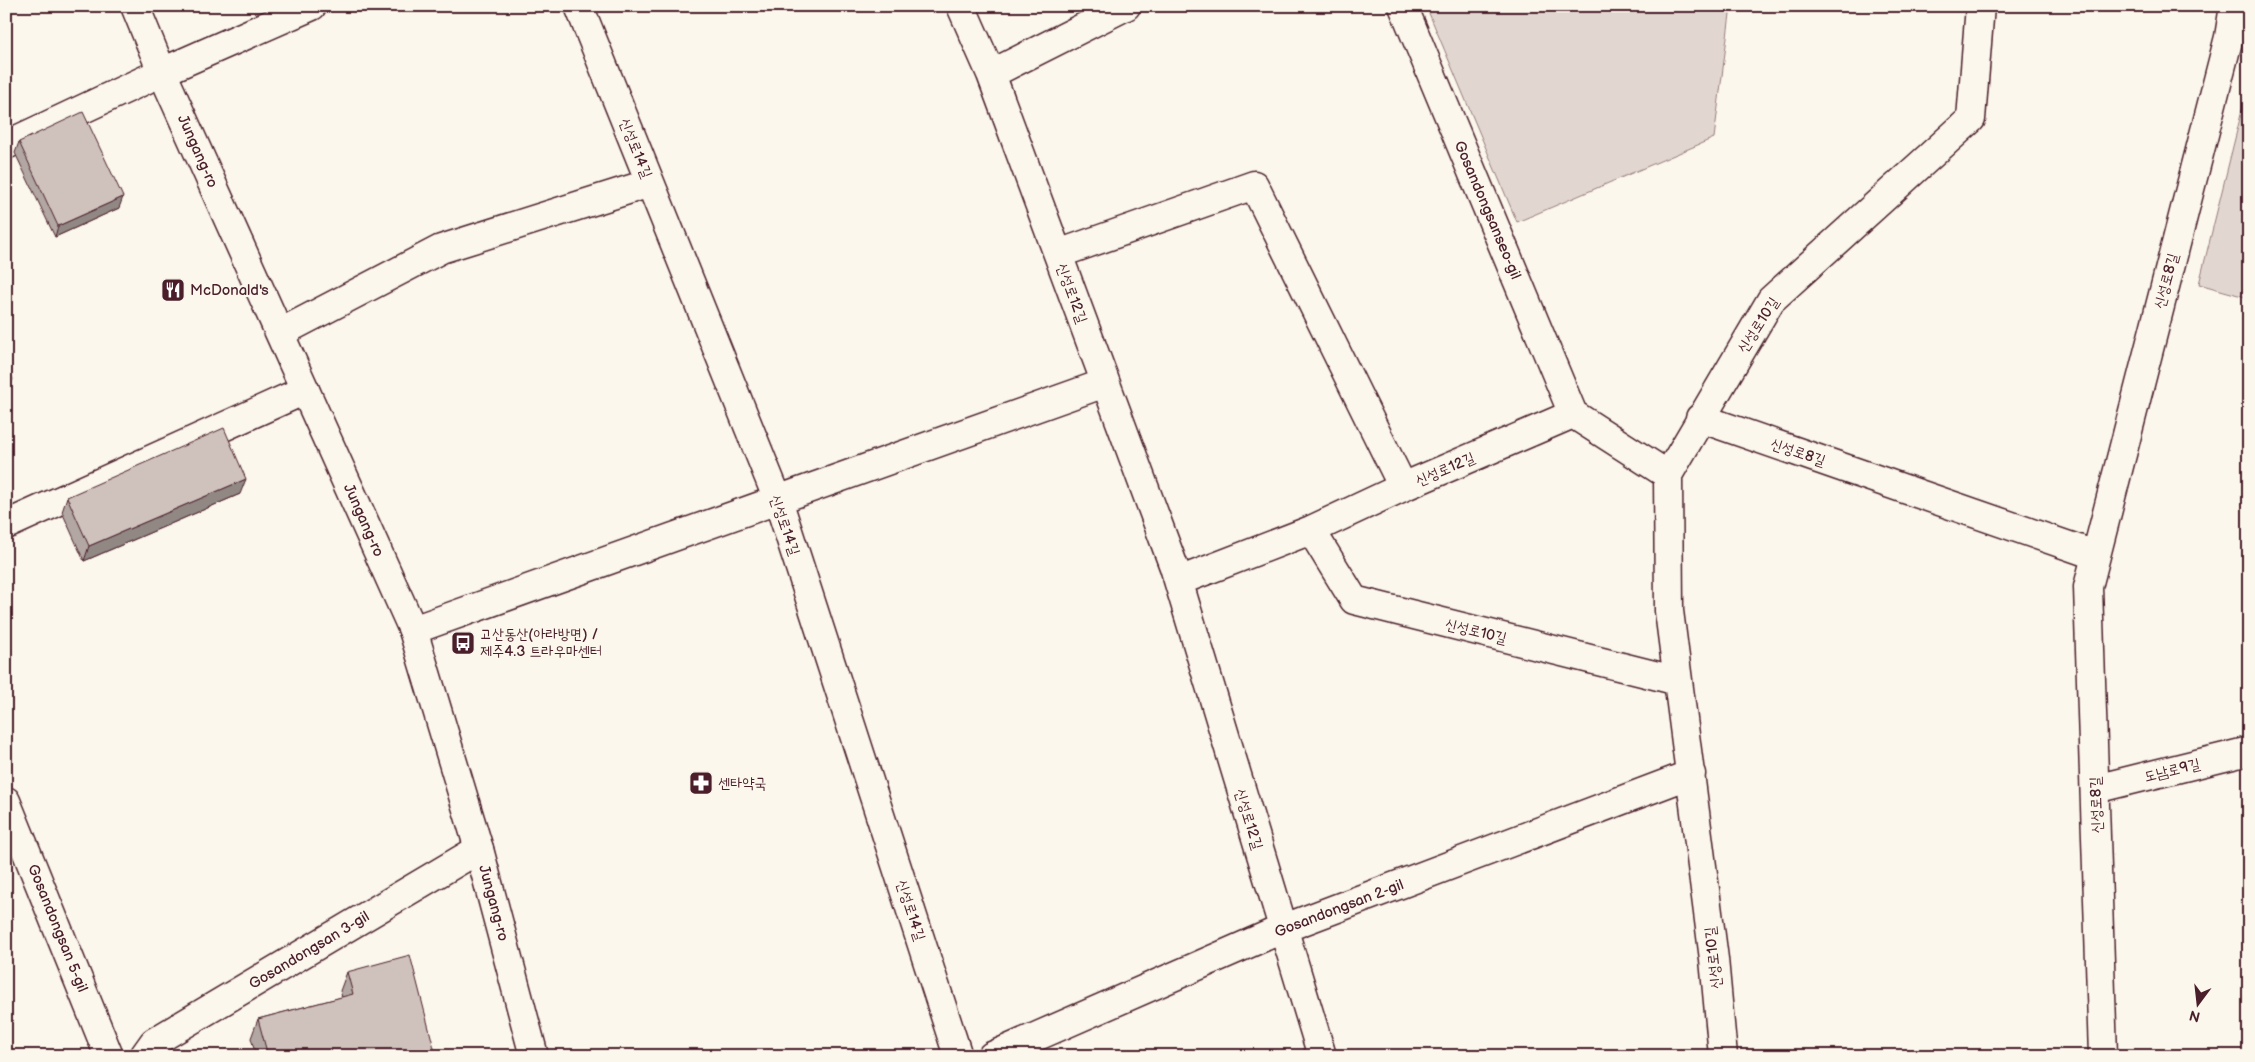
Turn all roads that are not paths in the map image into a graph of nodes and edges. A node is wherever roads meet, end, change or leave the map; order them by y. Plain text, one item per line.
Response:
1 (135, 6) edge
2 (312, 6) edge
3 (579, 6) edge
4 (961, 6) edge
5 (1126, 6) edge
6 (1403, 6) edge
7 (1980, 6) edge
8 (2234, 6) edge
9 (162, 72) junction
10 (991, 74) junction
11 (6, 145) edge
12 (650, 183) junction
13 (1058, 254) junction
14 (280, 333) junction
15 (1106, 383) junction
16 (305, 390) junction
17 (1573, 414) junction
18 (1700, 418) junction
19 (1668, 475) junction
20 (1403, 487) junction
21 (778, 500) junction
22 (6, 525) edge
23 (1311, 530) junction
24 (2095, 555) junction
25 (1179, 581) junction
26 (413, 630) junction
27 (1678, 681) junction
28 (2249, 752) edge
29 (1690, 774) junction
30 (2095, 789) junction
31 (6, 801) edge
32 (12, 833) edge
33 (479, 848) junction
34 (1282, 929) junction
35 (109, 1056) edge
36 (144, 1056) edge
37 (534, 1056) edge
38 (958, 1056) edge
39 (992, 1056) edge
40 (1322, 1056) edge
41 (1723, 1056) edge
42 (2103, 1056) edge

1 - 9 street, Jungang-ro
2 - 9 street
3 - 12 street, 신성로14길
4 - 10 street, 신성로12길
5 - 10 street
6 - 17 street, Gosandongsanseo-gil
7 - 18 street, 신성로10길
8 - 24 street, 신성로8길
9 - 11 street
9 - 14 street, Jungang-ro
10 - 13 street, 신성로12길
12 - 14 street
12 - 21 street, 신성로14길
13 - 15 street, 신성로12길
13 - 20 street
14 - 16 street, Jungang-ro
15 - 21 street
15 - 25 street, 신성로12길
16 - 22 street
16 - 26 street, Jungang-ro
17 - 19 street
17 - 20 street, 신성로12길
18 - 19 street, 신성로10길
18 - 24 street, 신성로8길
19 - 27 street, 신성로10길
20 - 23 street, 신성로12길
21 - 26 street
21 - 38 street, 신성로14길
23 - 25 street, 신성로12길
23 - 27 street, 신성로10길
24 - 30 street, 신성로8길
25 - 34 street, 신성로12길
26 - 33 street, Jungang-ro
27 - 29 street, 신성로10길
28 - 30 street, 도남로9길
29 - 34 street, Gosandongsan 2-gil
29 - 41 street, 신성로10길
30 - 42 street, 신성로8길
31 - 32 street, Gosandongsan 5-gil
32 - 35 street, Gosandongsan 5-gil
33 - 36 street, Gosandongsan 3-gil
33 - 37 street, Jungang-ro
34 - 39 street, Gosandongsan 2-gil
34 - 40 street, 신성로12길

